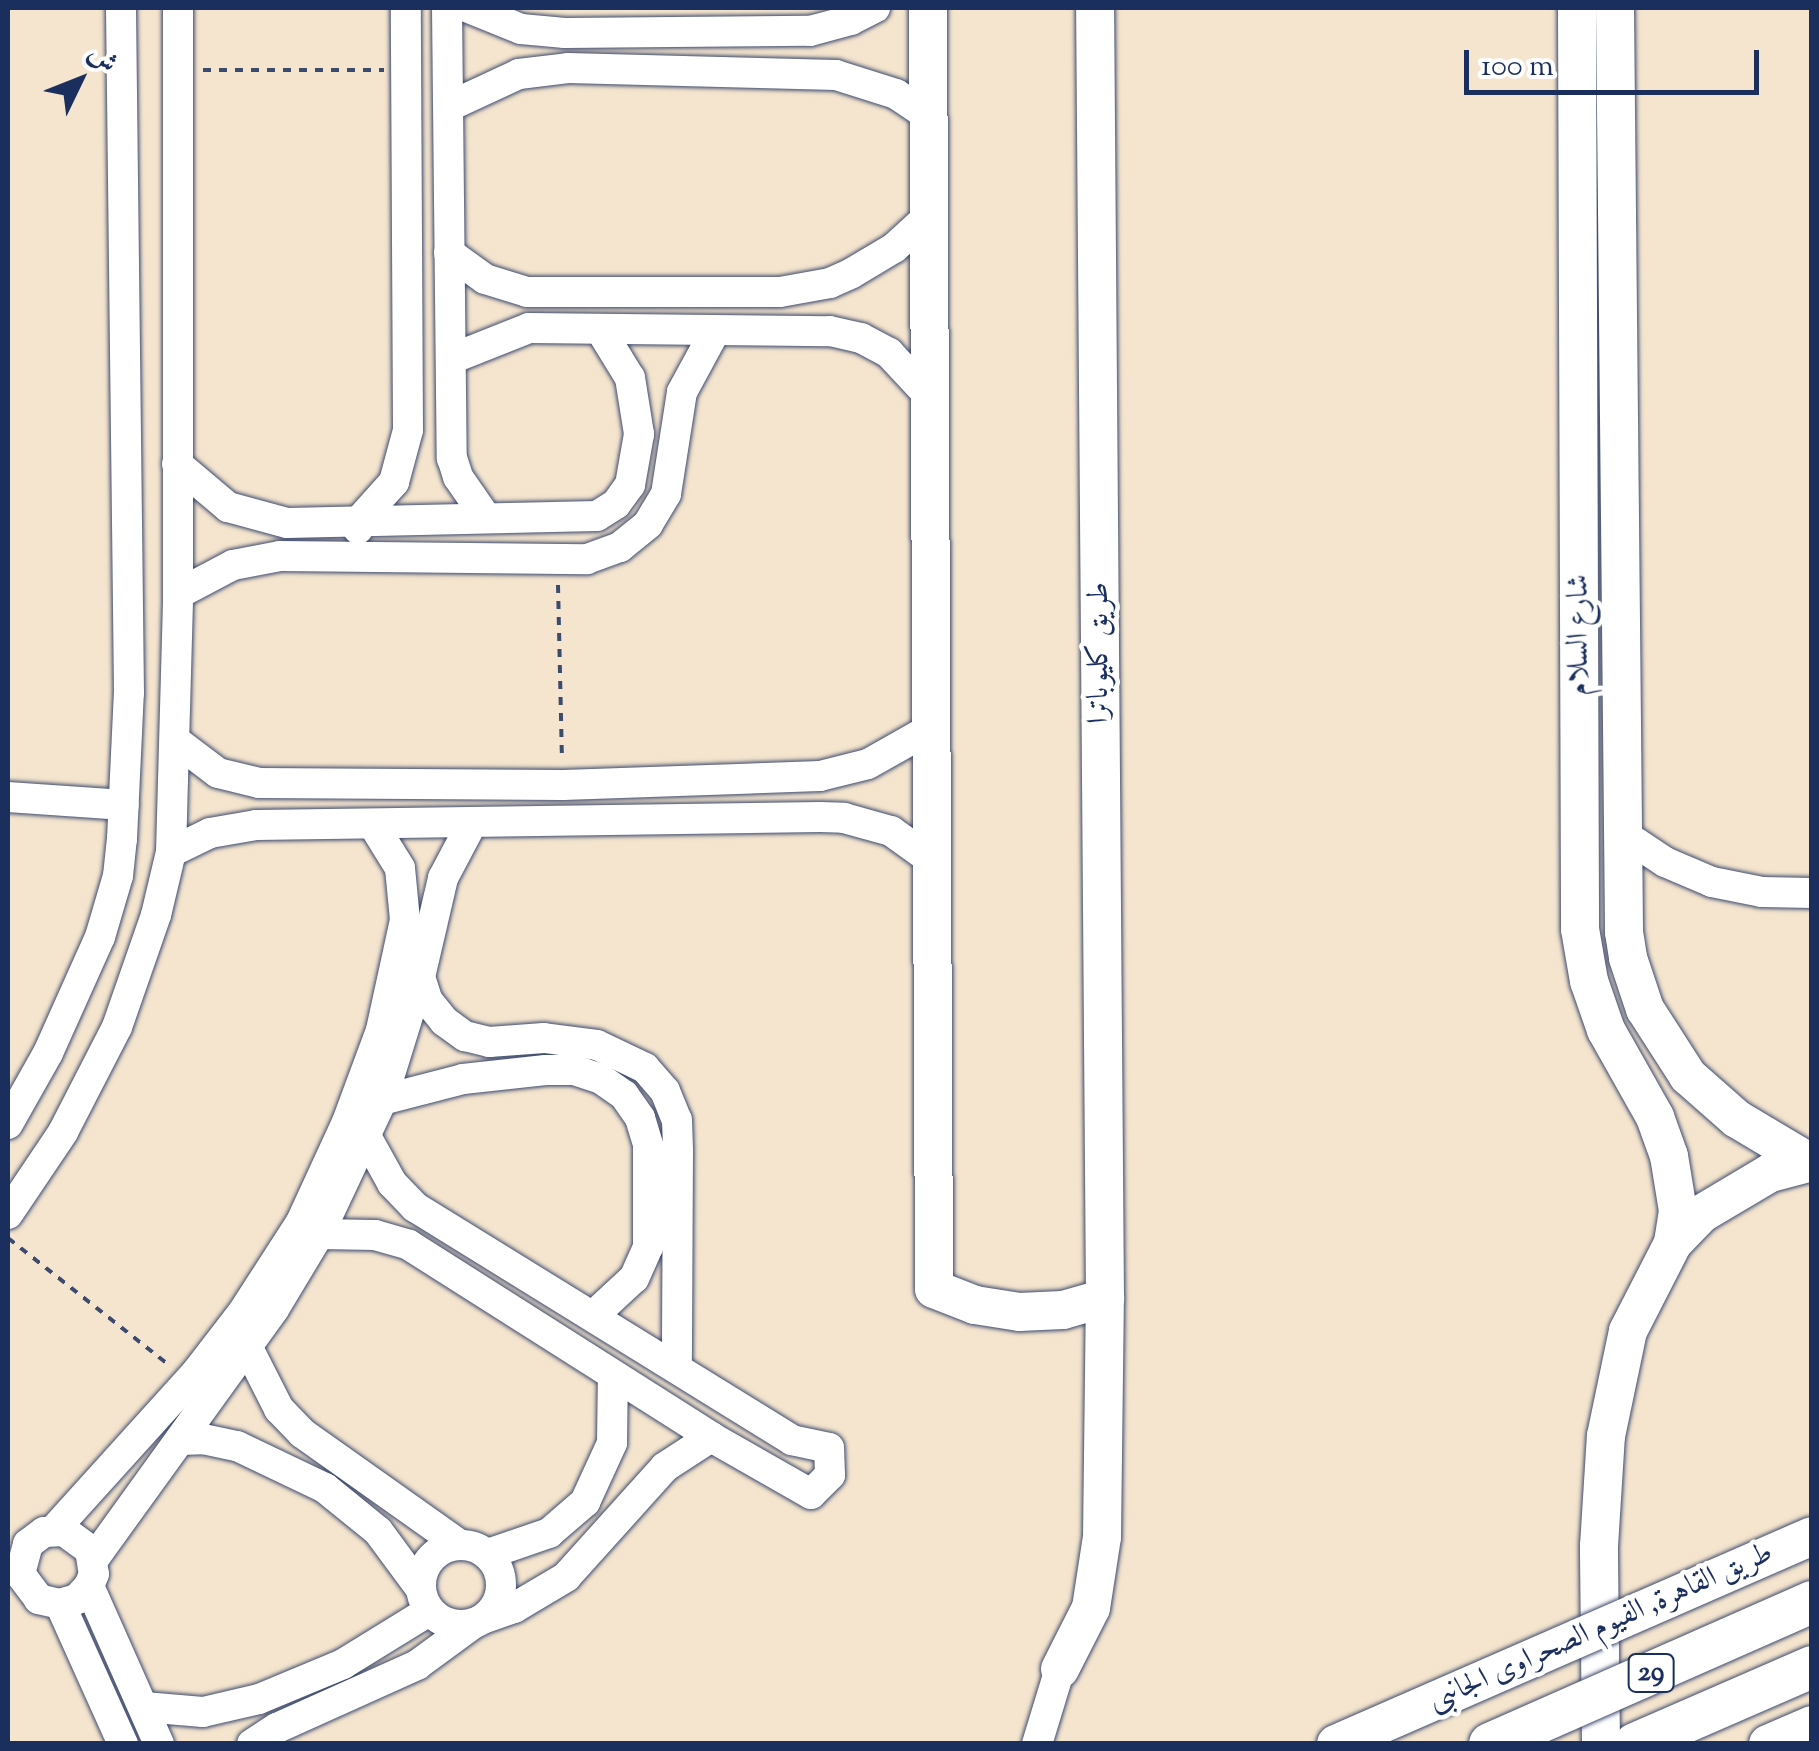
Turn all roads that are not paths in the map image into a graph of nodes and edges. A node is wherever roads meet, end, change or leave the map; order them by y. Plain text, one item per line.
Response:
1 (178, 8) edge
2 (406, 8) edge
3 (446, 8) edge
4 (469, 8) edge
5 (875, 8) edge
6 (928, 8) edge
7 (1096, 8) edge
8 (1578, 8) edge
9 (1615, 8) edge
10 (121, 9) edge
11 (450, 106) junction
12 (929, 116) junction
13 (929, 216) junction
14 (449, 253) junction
15 (527, 292) junction
16 (528, 328) junction
17 (600, 330) junction
18 (714, 333) junction
19 (451, 359) junction
20 (1620, 378) junction
21 (1580, 380) junction
22 (930, 398) junction
23 (177, 464) junction
24 (485, 516) junction
25 (358, 522) junction
26 (358, 554) junction
27 (178, 594) junction
28 (932, 728) junction
29 (177, 742) junction
30 (820, 776) junction
31 (275, 783) junction
32 (8, 797) edge
33 (124, 804) junction
34 (820, 817) junction
35 (471, 825) junction
36 (277, 826) junction
37 (374, 826) junction
38 (1623, 834) junction
39 (171, 852) junction
40 (930, 860) junction
41 (1812, 892) edge
42 (420, 905) junction
43 (420, 977) junction
44 (70, 1010) junction
45 (118, 1027) junction
46 (48, 1053) junction
47 (96, 1074) junction
48 (382, 1100) junction
49 (8, 1124) edge
50 (366, 1136) junction
51 (1810, 1162) edge
52 (8, 1214) edge
53 (442, 1225) junction
54 (319, 1234) junction
55 (1672, 1242) junction
56 (425, 1253) junction
57 (1105, 1298) junction
58 (594, 1315) junction
59 (246, 1346) junction
60 (677, 1366) junction
61 (613, 1375) junction
62 (711, 1437) junction
63 (180, 1440) junction
64 (585, 1502) junction
65 (614, 1526) junction
66 (1812, 1536) edge
67 (30, 1544) edge
68 (473, 1550) junction
69 (91, 1573) junction
70 (19, 1597) edge
71 (425, 1600) junction
72 (1812, 1602) edge
73 (60, 1604) junction
74 (479, 1621) junction
75 (1812, 1667) edge
76 (1060, 1669) joint
77 (144, 1707) junction
78 (1812, 1725) edge
79 (123, 1744) edge
80 (159, 1744) edge
81 (252, 1744) edge
82 (1037, 1744) edge
83 (1336, 1744) edge
84 (1490, 1744) edge
85 (1602, 1744) edge
86 (1635, 1744) edge
87 (1768, 1744) edge

1 - 23 street
2 - 25 street
3 - 11 street
4 - 5 street
6 - 12 main road
7 - 57 main road, طريق كليوباترا
8 - 21 main road, شارع السلام
9 - 20 main road, شارع السلام
10 - 33 street
11 - 12 street
11 - 14 street
12 - 13 main road
13 - 15 street
13 - 22 main road
14 - 15 street
14 - 19 street
15 - 16 street
16 - 17 street
16 - 19 street
17 - 18 street
17 - 24 street
18 - 22 street
18 - 26 street
19 - 24 street
20 - 21 main road
20 - 38 main road, شارع السلام
21 - 55 main road, شارع السلام
22 - 28 main road
23 - 25 street
23 - 27 street
24 - 25 street
25 - 26 street
26 - 27 street
27 - 29 street
28 - 30 street
28 - 40 main road
29 - 31 street
29 - 39 street
30 - 31 street
30 - 34 street
31 - 36 street
32 - 33 street
33 - 44 street
34 - 35 street
34 - 40 street
35 - 37 street
35 - 42 street
36 - 37 street
36 - 39 street
37 - 42 street
38 - 41 street
38 - 51 main road, شارع السلام
39 - 45 street
40 - 57 main road
42 - 43 street
42 - 67 street
43 - 48 street
43 - 60 street
44 - 45 street
44 - 46 street
45 - 47 street
46 - 47 street
46 - 49 street
47 - 52 street
48 - 50 street
48 - 58 street
50 - 53 street
50 - 54 street
51 - 55 main road
53 - 56 street
53 - 58 street
54 - 56 street
54 - 59 street
55 - 85 main road
56 - 61 street
57 - 76 main road, طريق كليوباترا
58 - 60 street
59 - 63 street
59 - 68 street
60 - 62 street
61 - 62 street
61 - 64 street
62 - 65 street
63 - 69 street
63 - 71 street
64 - 65 street
64 - 68 street
65 - 74 street
66 - 83 main road, طريق القاهرة, الفيوم الصحراوى الجانبى, bridge
67 - 69 street
67 - 70 street
68 - 71 street
68 - 74 street
69 - 73 street
69 - 77 street
70 - 73 street
71 - 74 street
71 - 77 street
72 - 84 highway, 29, bridge
73 - 79 street
74 - 81 street
75 - 86 highway, 29
76 - 82 street
77 - 80 street
78 - 87 main road

